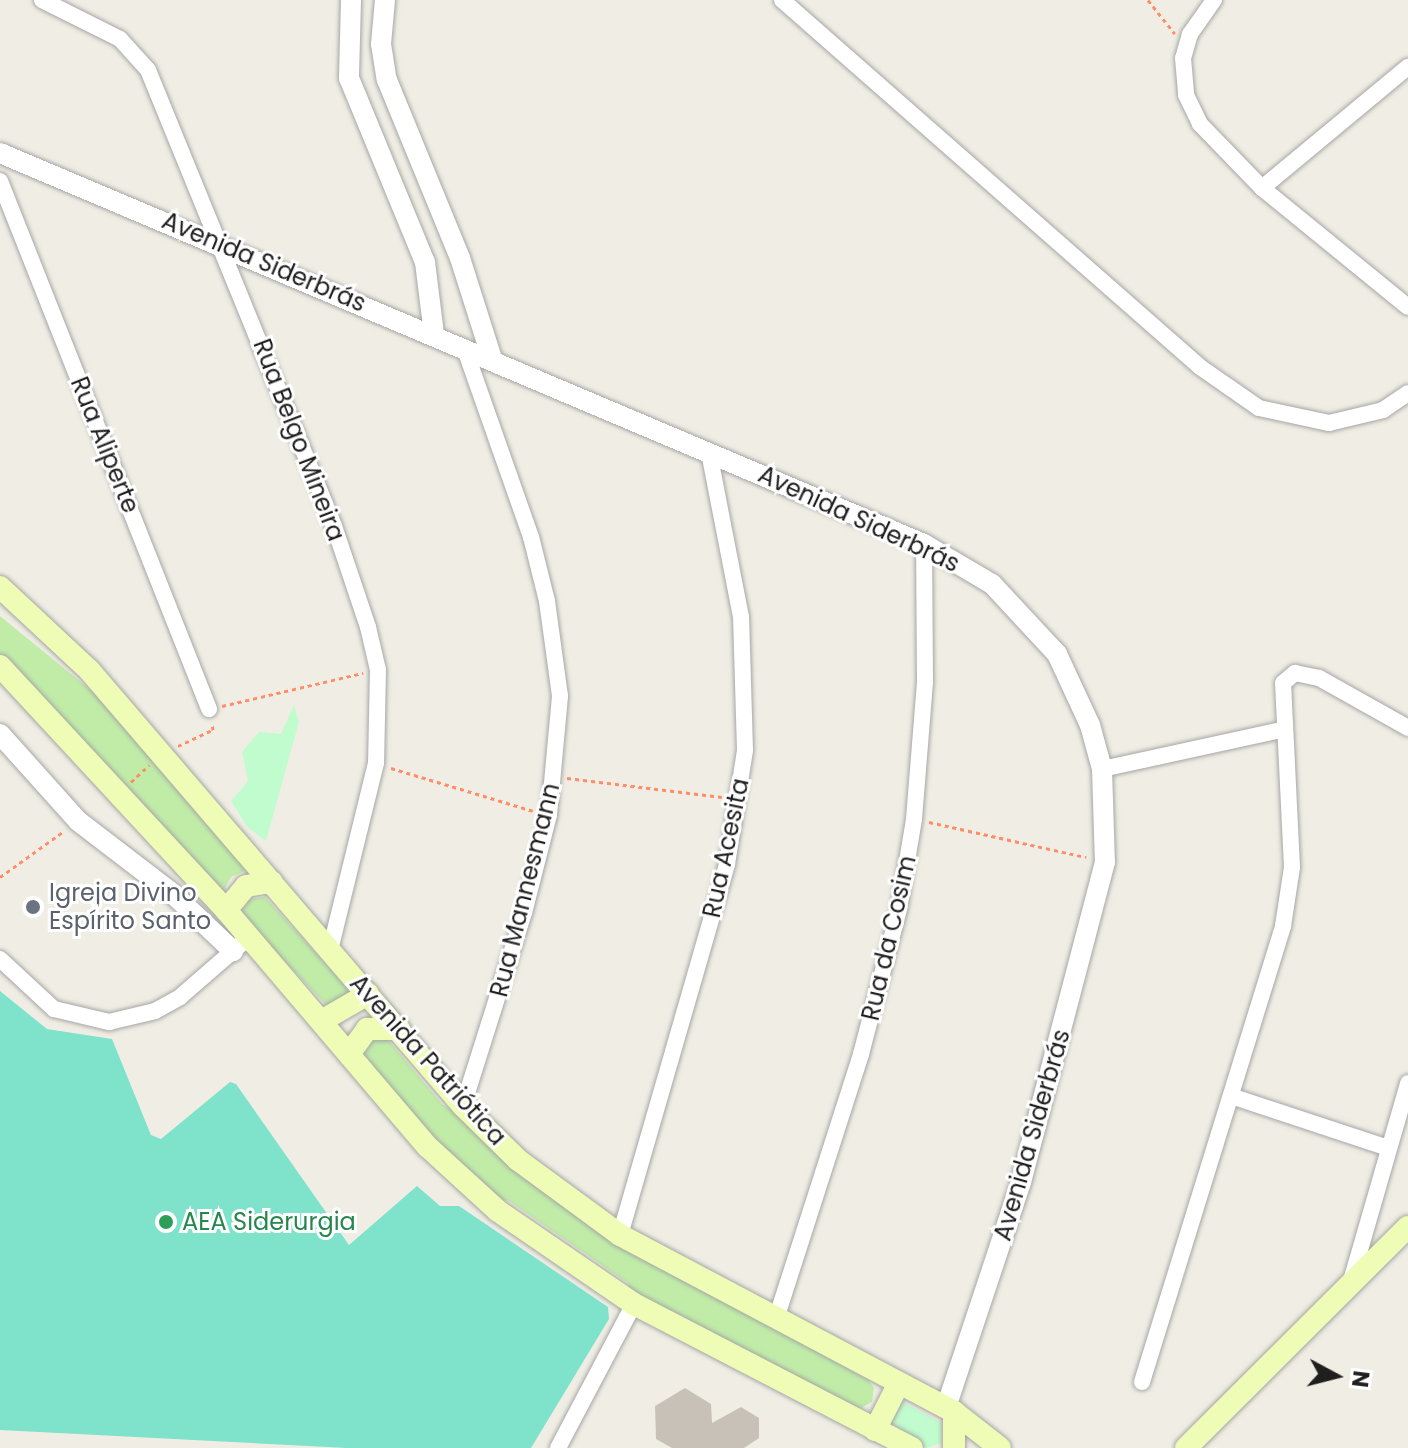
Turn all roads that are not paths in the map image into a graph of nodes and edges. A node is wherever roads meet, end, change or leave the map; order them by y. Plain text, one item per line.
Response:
1 (42, 0) edge
2 (351, 0) edge
3 (385, 0) edge
4 (782, 0) edge
5 (1214, 0) edge
6 (1408, 67) edge
7 (0, 153) edge
8 (0, 181) edge
9 (1262, 188) junction
10 (222, 244) junction
11 (1408, 307) edge
12 (434, 334) junction
13 (464, 347) junction
14 (492, 359) junction
15 (1408, 393) edge
16 (709, 452) junction
17 (924, 544) junction
18 (1, 589) edge
19 (0, 666) edge
20 (209, 709) dead end
21 (1408, 728) edge
22 (1285, 729) junction
23 (0, 734) edge
24 (1102, 769) junction
25 (272, 882) junction
26 (226, 910) junction
27 (240, 944) junction
28 (330, 950) junction
29 (0, 959) edge
30 (368, 994) junction
31 (323, 1020) junction
32 (399, 1029) junction
33 (349, 1054) junction
34 (1408, 1083) edge
35 (1234, 1097) junction
36 (463, 1106) junction
37 (1388, 1148) junction
38 (1408, 1227) edge
39 (620, 1235) junction
40 (1349, 1289) junction
41 (634, 1304) junction
42 (776, 1319) junction
43 (1142, 1382) dead end
44 (898, 1385) junction
45 (950, 1410) junction
46 (875, 1430) junction
47 (558, 1448) edge
48 (912, 1448) edge
49 (954, 1448) edge
50 (1000, 1448) edge
51 (1186, 1448) edge

1 - 10 street, Rua Belgo Mineira
2 - 12 street
3 - 14 street
4 - 15 street
5 - 9 street
6 - 9 street
7 - 10 street, Avenida Siderbrás
8 - 20 street, Rua Aliperte
9 - 11 street
10 - 12 street, Avenida Siderbrás
10 - 28 street, Rua Belgo Mineira
12 - 13 street, Avenida Siderbrás
13 - 14 street, Avenida Siderbrás
13 - 36 street, Rua Mannesmann
14 - 16 street, Avenida Siderbrás
16 - 17 street, Avenida Siderbrás
16 - 39 street, Rua Acesita
17 - 24 street, Avenida Siderbrás
17 - 42 street, Rua da Cosim
18 - 25 main road, Avenida Patriótica
19 - 26 main road
21 - 22 street
22 - 24 street
22 - 35 street
23 - 27 street
24 - 45 street, Avenida Siderbrás
25 - 26 main road
25 - 28 main road, Avenida Patriótica
26 - 27 main road
27 - 29 street
27 - 31 main road
28 - 30 main road, Avenida Patriótica
30 - 31 main road
30 - 32 main road, Avenida Patriótica
31 - 33 main road
32 - 33 main road
32 - 36 main road, Avenida Patriótica
33 - 41 main road
34 - 37 street
35 - 37 street
35 - 43 street
36 - 39 main road, Avenida Patriótica
37 - 40 street
38 - 40 main road
39 - 42 main road, Avenida Patriótica
40 - 51 main road
41 - 46 main road
41 - 47 street
42 - 44 main road, Avenida Patriótica
44 - 45 main road, Avenida Patriótica
44 - 46 main road
45 - 49 main road
45 - 50 main road, Avenida Patriótica
46 - 48 main road

